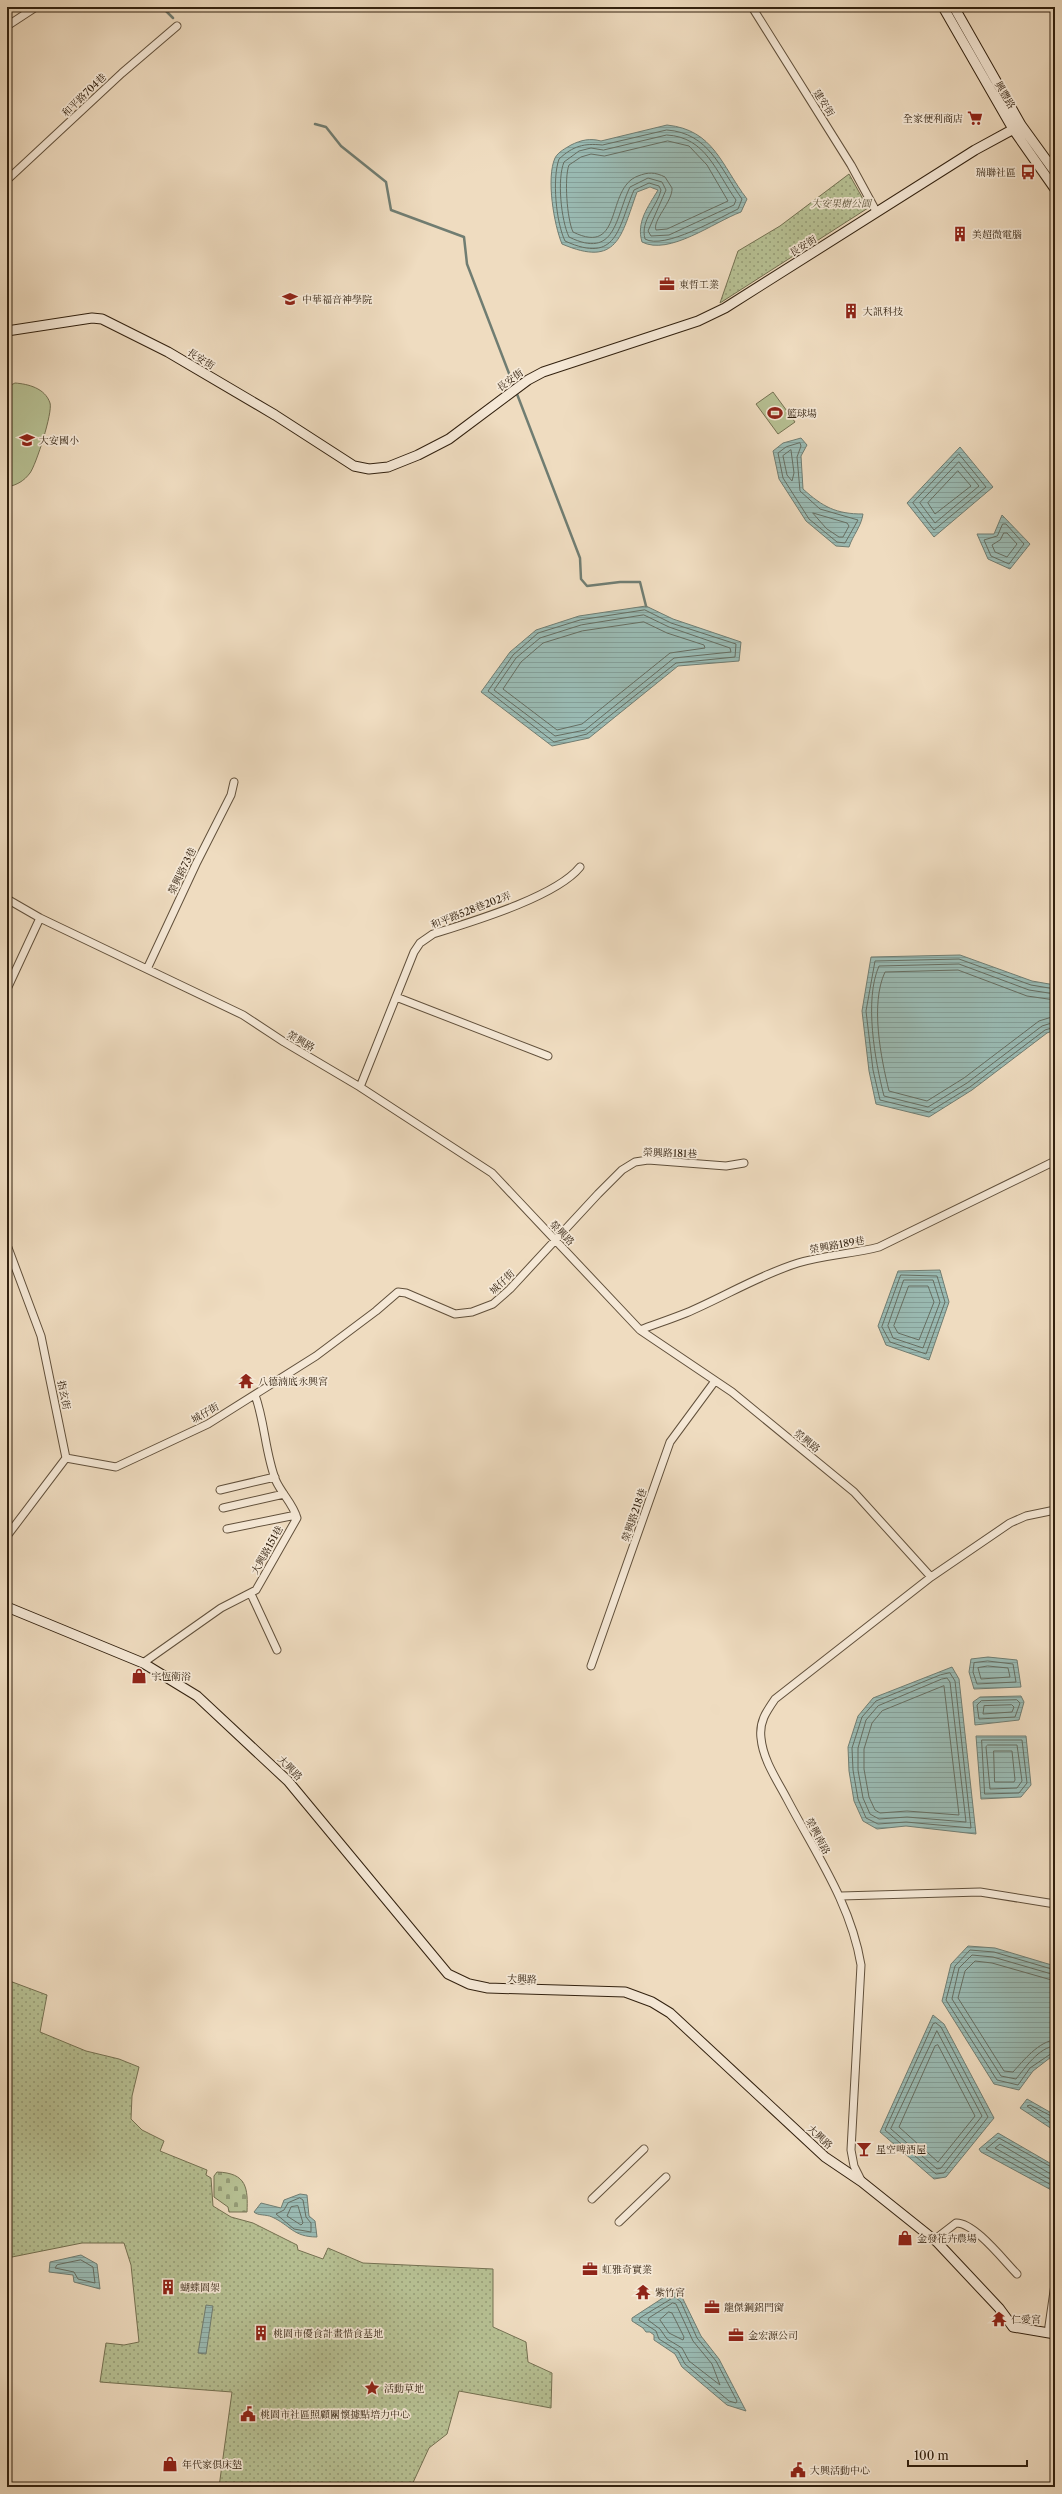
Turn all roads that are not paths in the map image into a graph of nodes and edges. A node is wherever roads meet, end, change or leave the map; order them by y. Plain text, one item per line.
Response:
1 (36, 7) edge
2 (752, 7) edge
3 (943, 7) edge
4 (954, 7) edge
5 (7, 26) edge
6 (177, 26) dead end
7 (1021, 125) junction
8 (1013, 130) junction
9 (1055, 172) edge
10 (7, 180) edge
11 (1055, 189) edge
12 (876, 212) junction
13 (7, 331) edge
14 (234, 782) dead end
15 (580, 867) dead end
16 (7, 899) edge
17 (40, 918) junction
18 (147, 969) junction
19 (7, 989) edge
20 (396, 997) junction
21 (548, 1056) dead end
22 (360, 1087) junction
23 (1055, 1161) edge
24 (744, 1163) dead end
25 (556, 1240) junction
26 (7, 1245) edge
27 (640, 1330) junction
28 (715, 1381) junction
29 (255, 1395) junction
30 (66, 1458) junction
31 (275, 1477) junction
32 (220, 1490) dead end
33 (284, 1494) junction
34 (223, 1508) dead end
35 (1055, 1510) edge
36 (296, 1515) junction
37 (227, 1529) dead end
38 (7, 1536) edge
39 (931, 1577) junction
40 (251, 1594) junction
41 (7, 1607) edge
42 (277, 1650) dead end
43 (143, 1663) junction
44 (591, 1666) dead end
45 (841, 1896) junction
46 (1055, 1904) edge
47 (644, 2149) dead end
48 (666, 2177) dead end
49 (862, 2182) junction
50 (592, 2199) dead end
51 (619, 2222) dead end
52 (934, 2240) junction
53 (1017, 2274) dead end
54 (1055, 2284) edge
55 (1052, 2334) edge

1 - 5 street
2 - 12 street, 建安街
3 - 8 street, 興豐路
4 - 7 street, 興豐路
6 - 10 street, 和平路704巷
7 - 8 street, 長安街
7 - 9 street, 興豐路
8 - 11 street, 興豐路
8 - 12 street, 長安街
12 - 13 street, 長安街
14 - 18 street, 榮興路73巷
15 - 20 street, 和平路528巷202弄
16 - 17 street, 榮興路
17 - 18 street, 榮興路
17 - 19 street
18 - 22 street, 榮興路
20 - 21 street
20 - 22 street, 和平路528巷202弄
22 - 25 street, 榮興路
23 - 27 street, 榮興路189巷
24 - 25 street, 榮興路181巷
25 - 27 street, 榮興路
25 - 29 street, 城仔街
26 - 30 street, 指玄街
27 - 28 street, 榮興路
28 - 39 street, 榮興路
28 - 44 street, 榮興路218巷
29 - 30 street, 城仔街
29 - 31 street
30 - 38 street
31 - 32 street
31 - 33 street
33 - 34 street
33 - 36 street
35 - 39 street
36 - 37 street
36 - 40 street, 大興路151巷
39 - 45 street, 榮興南路
40 - 42 street
40 - 43 street
41 - 43 street, 大興路
43 - 49 street, 大興路
45 - 46 street
45 - 49 street, 榮興南路
47 - 50 street
48 - 51 street
49 - 52 street, 大興路
52 - 53 street
52 - 55 street, 大興路
54 - 55 street

